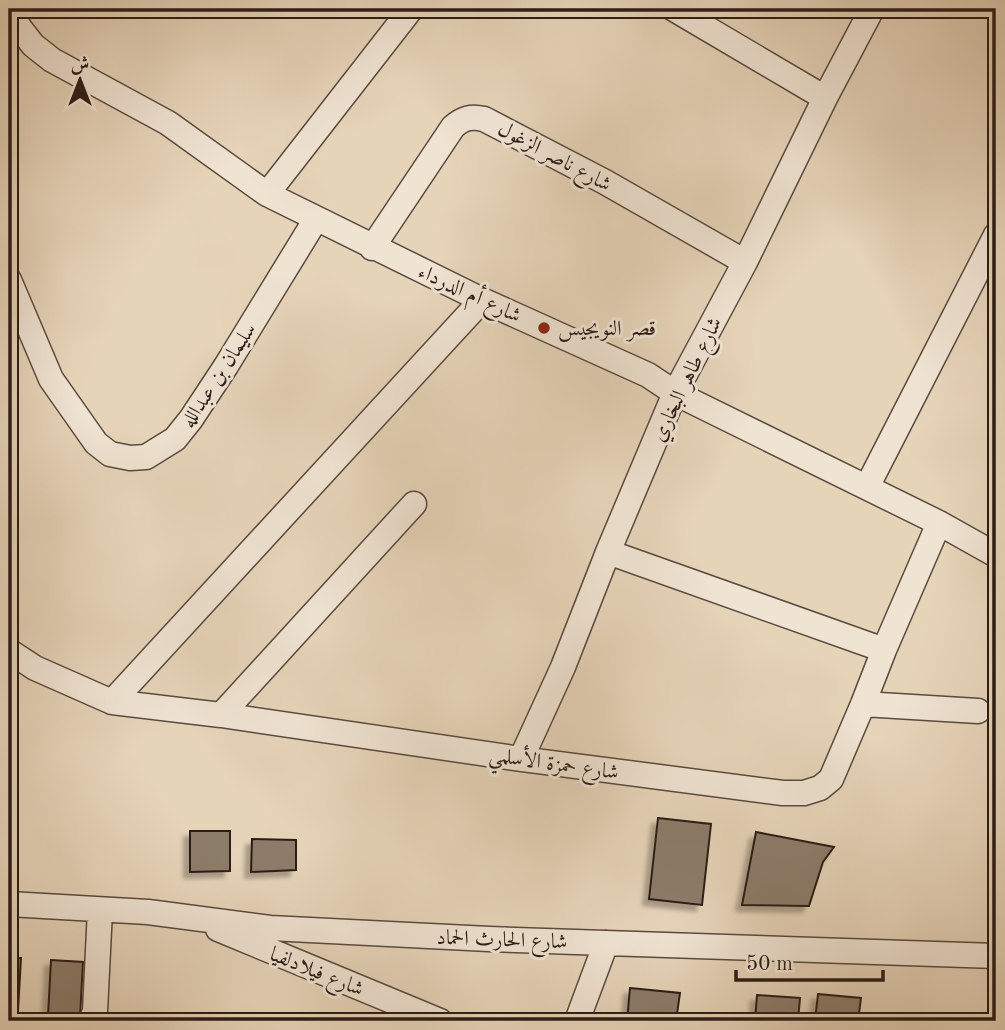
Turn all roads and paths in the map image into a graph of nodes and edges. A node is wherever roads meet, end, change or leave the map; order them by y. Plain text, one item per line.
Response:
1 (411, 9) edge
2 (674, 9) edge
3 (872, 9) edge
4 (13, 22) edge
5 (825, 98) junction
6 (267, 194) junction
7 (316, 219) junction
8 (996, 235) edge
9 (372, 248) junction
10 (745, 262) junction
11 (9, 280) edge
12 (482, 300) junction
13 (675, 393) junction
14 (867, 487) junction
15 (414, 505) dead end
16 (939, 523) junction
17 (608, 552) junction
18 (996, 555) edge
19 (884, 650) junction
20 (9, 651) edge
21 (112, 702) junction
22 (863, 704) junction
23 (978, 711) dead end
24 (221, 715) junction
25 (521, 759) junction
26 (9, 904) edge
27 (100, 910) junction
28 (195, 919) junction
29 (606, 943) junction
30 (996, 956) edge
31 (426, 1019) edge
32 (92, 1021) edge
33 (577, 1021) edge

1 - 6 street
2 - 5 street
3 - 5 street, شارع طاهر البخاري
4 - 6 street, شارع أم الدرداء
5 - 10 street, شارع طاهر البخاري
6 - 7 street, شارع أم الدرداء
7 - 9 street, شارع أم الدرداء
7 - 11 street, سليمان بن عبدالله
8 - 14 street
9 - 10 street, شارع ناصر الزغول
9 - 12 street, شارع أم الدرداء
10 - 13 street, شارع طاهر البخاري
12 - 13 street, شارع أم الدرداء
12 - 21 street
13 - 14 street, شارع أم الدرداء
13 - 17 street, شارع طاهر البخاري
14 - 16 street, شارع أم الدرداء
15 - 24 street
16 - 18 street, شارع أم الدرداء
16 - 19 street, شارع حمزة الأسلمي
17 - 19 street
17 - 25 street, شارع طاهر البخاري
19 - 22 street, شارع حمزة الأسلمي
20 - 21 street, شارع حمزة الأسلمي
21 - 24 street, شارع حمزة الأسلمي
22 - 23 street
22 - 25 street, شارع حمزة الأسلمي
24 - 25 street, شارع حمزة الأسلمي
26 - 27 street, شارع الحارث الحماد
27 - 28 street, شارع الحارث الحماد
27 - 32 street
28 - 29 street, شارع الحارث الحماد
28 - 31 street, شارع فيلادلفيا
29 - 30 street, شارع الحارث الحماد
29 - 33 street

